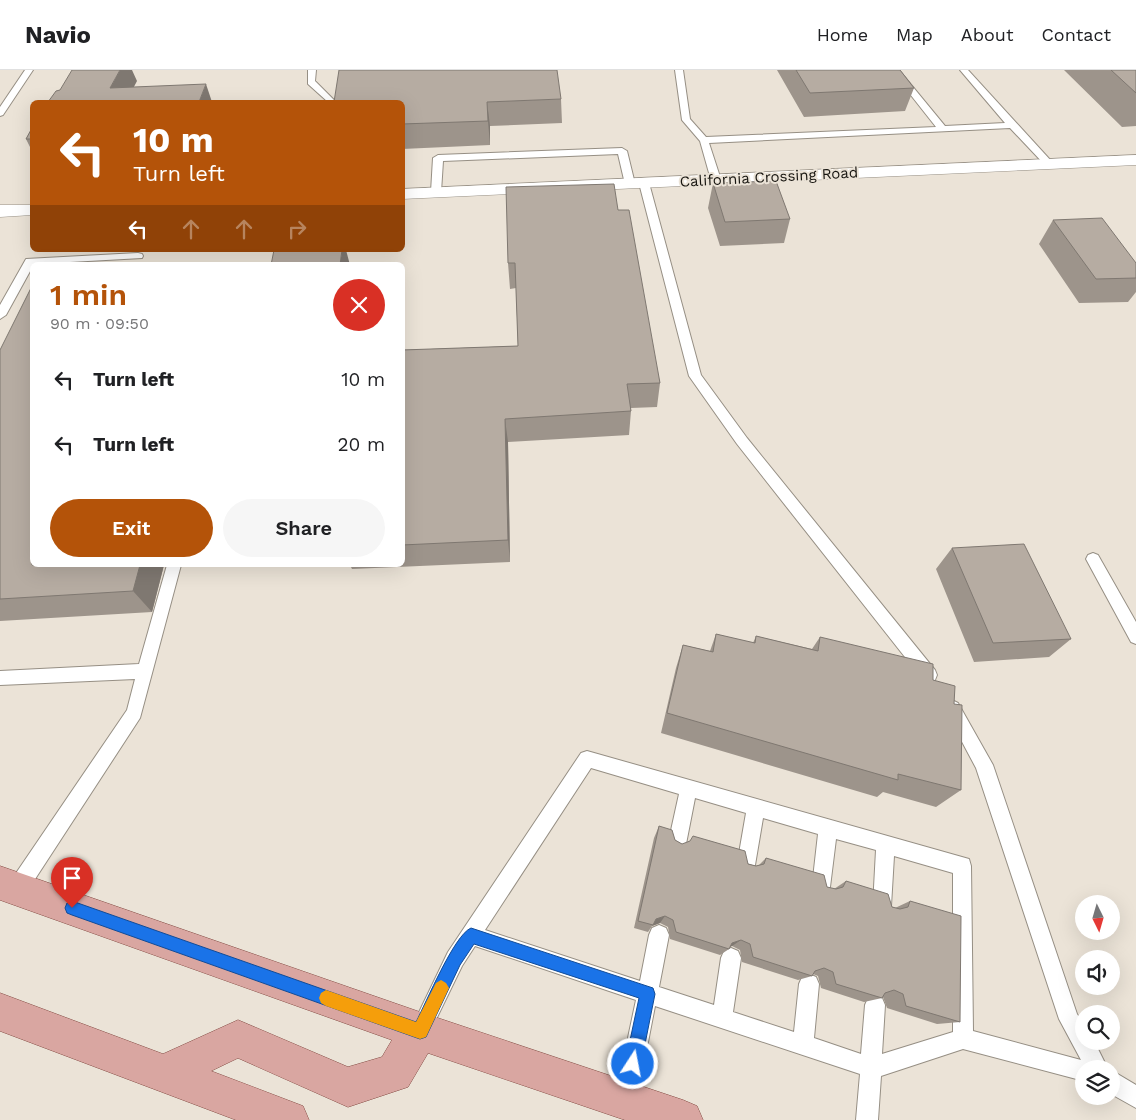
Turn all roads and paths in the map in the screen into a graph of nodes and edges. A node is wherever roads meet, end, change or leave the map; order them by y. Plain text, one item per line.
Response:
1 (29, 70) edge
2 (312, 70) edge
3 (679, 70) edge
4 (895, 70) edge
5 (964, 70) edge
6 (330, 100) edge
7 (0, 113) edge
8 (1012, 124) junction
9 (942, 129) junction
10 (704, 140) junction
11 (1136, 160) edge
12 (1048, 163) junction
13 (716, 180) junction
14 (637, 184) junction
15 (436, 192) junction
16 (405, 194) edge
17 (30, 210) edge
18 (0, 211) edge
19 (139, 257) edge
20 (0, 315) edge
21 (1093, 559) dead end
22 (173, 567) edge
23 (1136, 637) edge
24 (145, 670) junction
25 (0, 678) edge
26 (689, 787) junction
27 (756, 807) junction
28 (828, 828) junction
29 (677, 844) edge
30 (886, 844) junction
31 (746, 865) edge
32 (8, 886) edge
33 (821, 887) edge
34 (882, 906) edge
35 (471, 935) junction
36 (659, 935) edge
37 (731, 958) edge
38 (810, 984) edge
39 (647, 994) junction
40 (875, 1005) edge
41 (0, 1012) edge
42 (722, 1018) junction
43 (420, 1031) junction
44 (963, 1039) junction
45 (803, 1045) junction
46 (1093, 1060) edge
47 (872, 1068) junction
48 (1075, 1069) edge
49 (164, 1073) junction
50 (1120, 1087) edge
51 (1136, 1097) edge
52 (626, 1099) junction
53 (289, 1120) edge
54 (683, 1120) edge
55 (867, 1120) edge

1 - 7 lane
2 - 6 lane
3 - 10 lane
4 - 9 lane
5 - 8 lane
8 - 9 lane
8 - 12 lane
9 - 10 lane
10 - 13 lane
11 - 12 street, California Crossing Road
12 - 13 street, California Crossing Road
13 - 14 street, California Crossing Road
14 - 15 street, California Crossing Road
14 - 15 lane
14 - 46 lane
15 - 16 street, California Crossing Road
17 - 18 street
19 - 20 lane
21 - 23 lane
22 - 24 lane
24 - 25 lane
24 - 32 lane
26 - 27 lane
26 - 29 lane
26 - 35 lane
27 - 28 lane
27 - 31 lane
28 - 30 lane
28 - 33 lane
30 - 34 lane
30 - 44 lane
32 - 43 main road
35 - 39 lane
35 - 43 lane
36 - 39 lane
37 - 42 lane
38 - 45 lane
39 - 42 lane
39 - 52 lane
40 - 47 lane
41 - 49 main road
42 - 45 lane
43 - 49 main road
43 - 52 main road
44 - 47 lane
44 - 48 lane
45 - 47 lane
47 - 55 lane
49 - 53 main road
50 - 51 lane
52 - 54 main road

